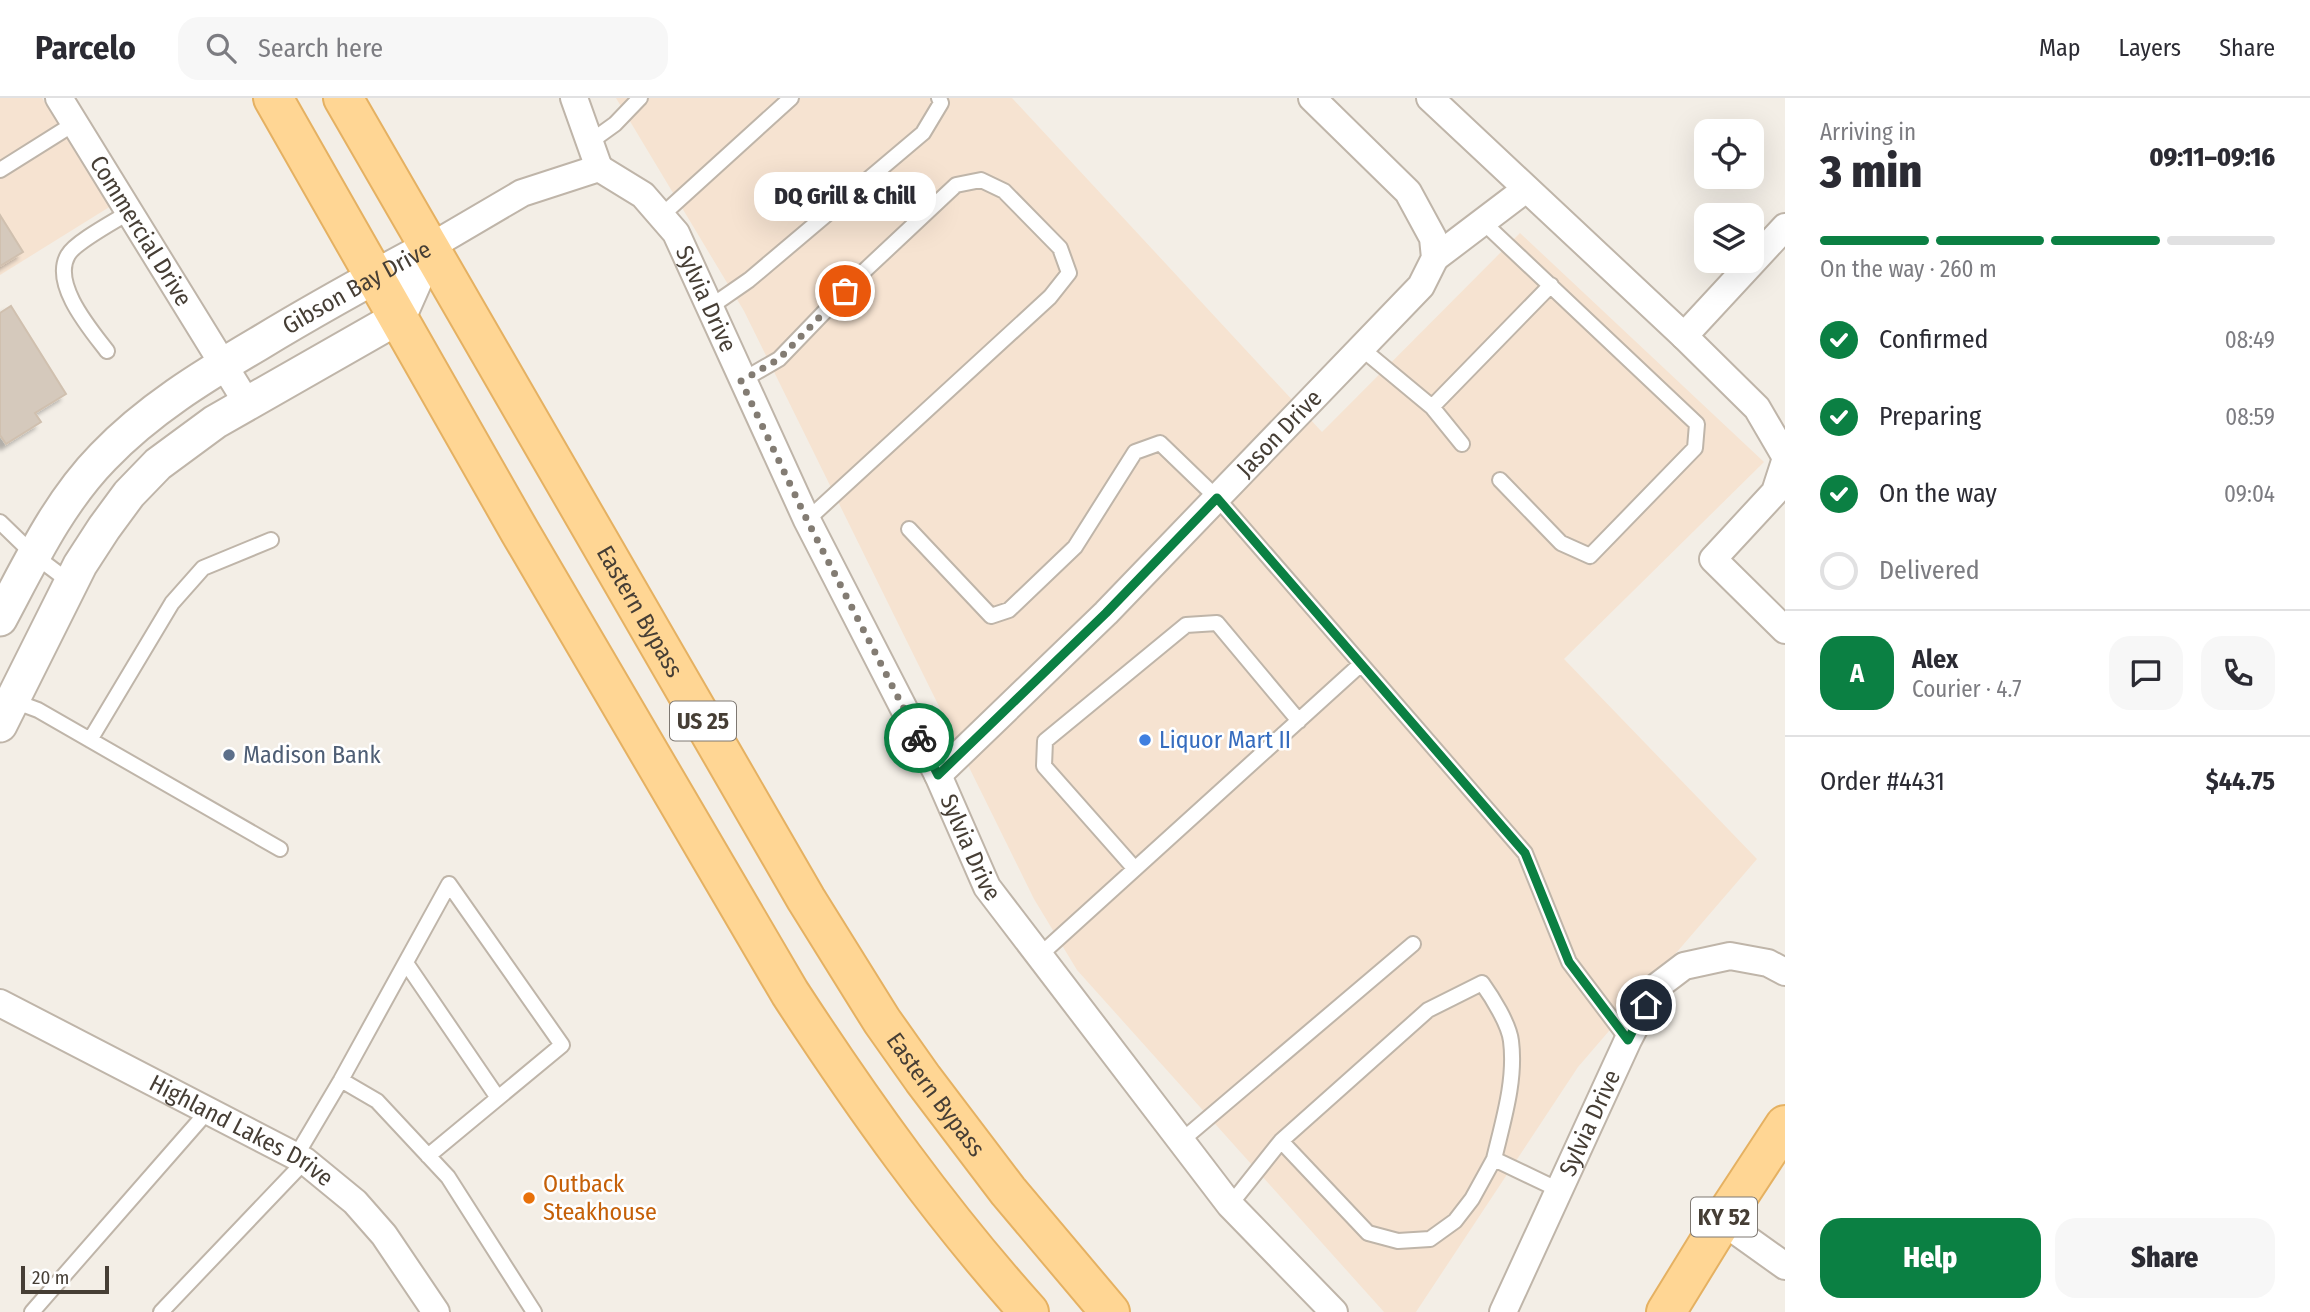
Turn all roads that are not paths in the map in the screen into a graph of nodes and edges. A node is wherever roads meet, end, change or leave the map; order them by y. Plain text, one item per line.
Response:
1 (59, 98) edge
2 (273, 98) edge
3 (343, 98) edge
4 (574, 98) edge
5 (640, 98) edge
6 (791, 98) edge
7 (939, 98) edge
8 (1312, 98) edge
9 (1430, 98) edge
10 (75, 123) junction
11 (590, 142) junction
12 (599, 168) junction
13 (0, 170) edge
14 (1526, 189) junction
15 (131, 211) junction
16 (662, 216) junction
17 (1484, 223) junction
18 (1785, 227) edge
19 (430, 247) junction
20 (1434, 258) junction
21 (376, 276) junction
22 (1551, 285) junction
23 (710, 307) junction
24 (398, 317) junction
25 (1684, 336) junction
26 (1361, 348) junction
27 (107, 351) dead end
28 (224, 364) junction
29 (741, 381) junction
30 (247, 403) junction
31 (1432, 407) junction
32 (1462, 444) dead end
33 (1785, 458) edge
34 (1500, 480) dead end
35 (1217, 498) junction
36 (807, 520) junction
37 (0, 522) edge
38 (909, 530) dead end
39 (271, 540) dead end
40 (34, 555) junction
41 (71, 583) junction
42 (0, 619) edge
43 (1785, 630) edge
44 (1361, 664) junction
45 (4, 707) edge
46 (1298, 721) junction
47 (90, 740) junction
48 (938, 775) junction
49 (280, 849) dead end
50 (1135, 869) junction
51 (1413, 944) dead end
52 (1040, 955) junction
53 (406, 963) junction
54 (1785, 972) edge
55 (0, 1003) edge
56 (1628, 1040) junction
57 (341, 1080) junction
58 (498, 1098) junction
59 (207, 1112) junction
60 (1785, 1125) edge
61 (1181, 1141) junction
62 (1281, 1141) junction
63 (428, 1156) junction
64 (301, 1159) junction
65 (1494, 1159) junction
66 (1559, 1190) junction
67 (1230, 1205) junction
68 (1722, 1221) junction
69 (1785, 1266) edge
70 (32, 1312) edge
71 (161, 1312) edge
72 (436, 1312) edge
73 (534, 1312) edge
74 (1029, 1312) edge
75 (1110, 1312) edge
76 (1334, 1312) edge
77 (1503, 1312) edge
78 (1666, 1312) edge

1 - 10 street, Commercial Drive
2 - 21 main road, US 25
3 - 19 main road, Eastern Bypass / US 25
4 - 11 street
5 - 11 lane
6 - 16 lane
7 - 23 lane
8 - 20 street
9 - 14 street
10 - 13 lane
10 - 15 street, Commercial Drive
11 - 12 street
12 - 16 street, Sylvia Drive
12 - 19 street
14 - 17 street
14 - 25 street
15 - 27 lane
15 - 28 street, Commercial Drive
16 - 23 street, Sylvia Drive
17 - 20 street
17 - 22 lane
18 - 25 street
19 - 21 street, Gibson Bay Drive
19 - 24 street, Gibson Bay Drive
19 - 75 main road, Eastern Bypass / US 25
20 - 26 street, Jason Drive
21 - 24 main road, US 25
21 - 28 street, Gibson Bay Drive
22 - 31 lane
22 - 34 lane
23 - 29 street, Sylvia Drive
24 - 30 street, Gibson Bay Drive
24 - 74 main road, US 25
25 - 33 street
26 - 31 lane
26 - 35 street, Jason Drive
28 - 30 street, Commercial Drive
28 - 40 street, Gibson Bay Drive
29 - 36 street, Sylvia Drive
29 - 36 lane
30 - 41 street, Gibson Bay Drive
31 - 32 lane
33 - 43 street
35 - 38 lane
35 - 44 lane
35 - 48 street, Jason Drive
36 - 48 street, Sylvia Drive
37 - 40 lane
39 - 47 lane
40 - 41 lane
40 - 42 street, Gibson Bay Drive
41 - 45 street, Gibson Bay Drive
44 - 46 lane
44 - 56 lane
45 - 47 lane
46 - 50 lane
46 - 50 lane
47 - 49 lane
48 - 52 street, Sylvia Drive
50 - 52 lane
51 - 61 lane
52 - 61 street, Sylvia Drive
53 - 57 lane
53 - 58 lane
53 - 58 lane
54 - 56 street, Sylvia Drive
55 - 59 street, Highland Lakes Drive
56 - 66 street, Sylvia Drive
57 - 63 lane
57 - 64 lane
58 - 63 lane
59 - 64 street, Highland Lakes Drive
59 - 70 lane
60 - 68 main road, KY 52
61 - 67 street, Sylvia Drive
62 - 65 lane
62 - 65 lane
62 - 67 lane
63 - 73 lane
64 - 71 lane
64 - 72 street, Highland Lakes Drive
65 - 66 lane
66 - 77 street, Sylvia Drive
67 - 76 street, Sylvia Drive
68 - 69 street
68 - 78 main road, KY 52

